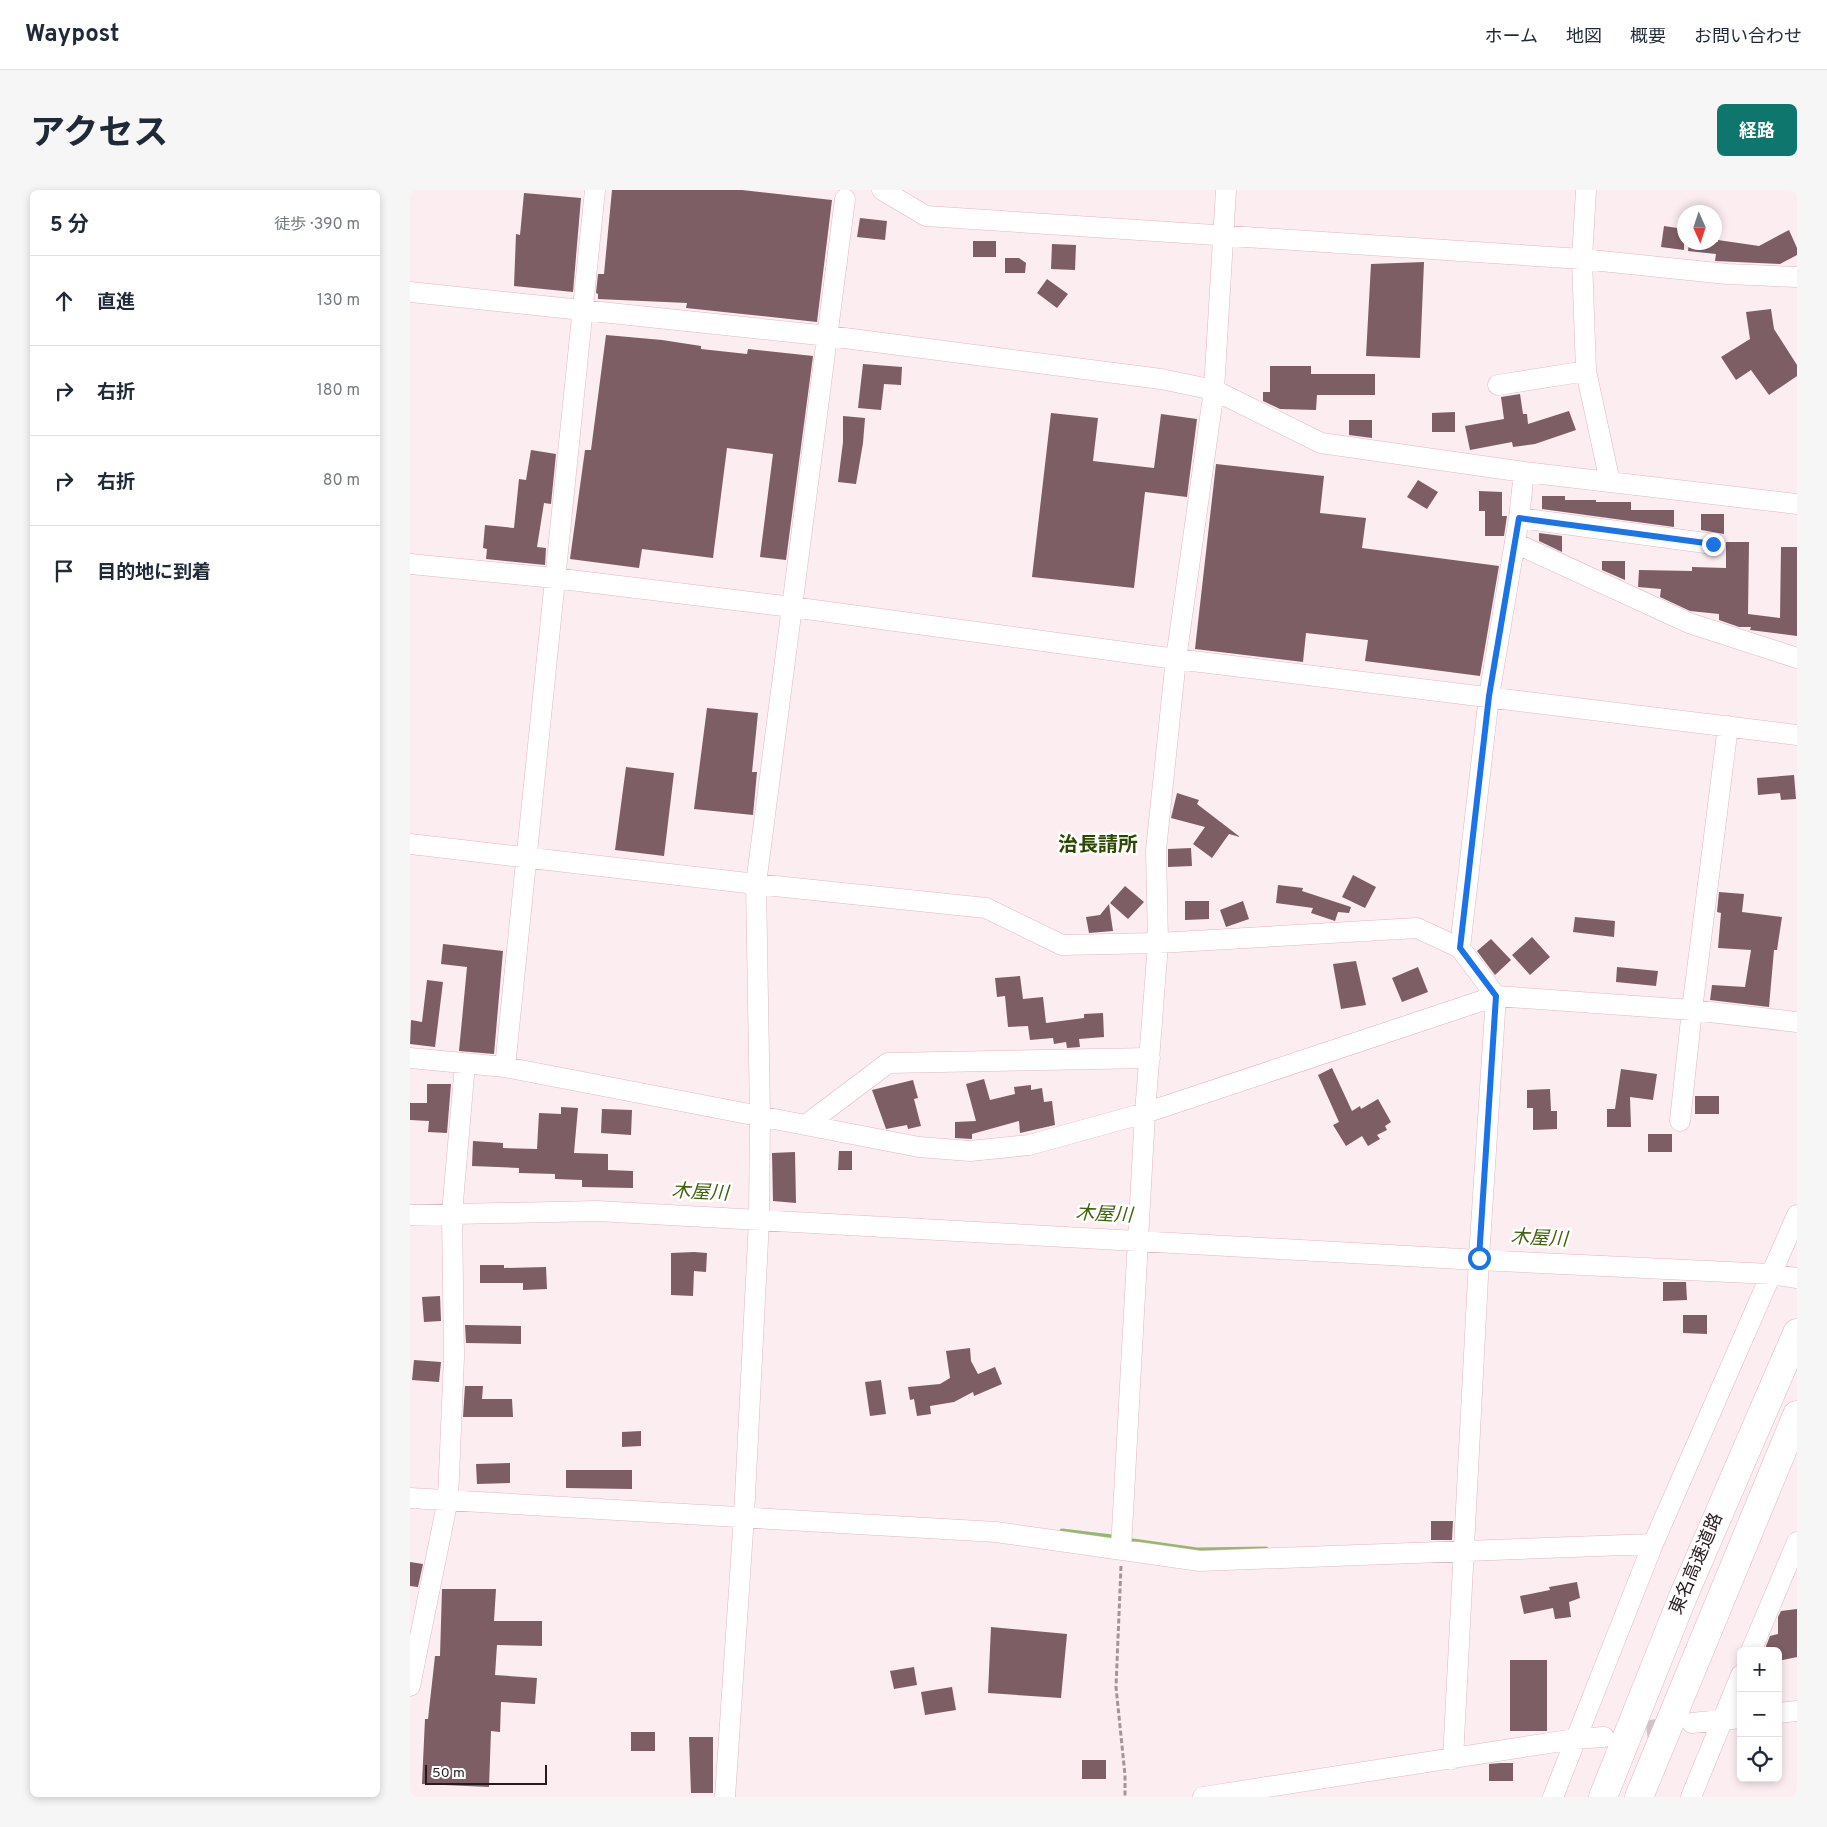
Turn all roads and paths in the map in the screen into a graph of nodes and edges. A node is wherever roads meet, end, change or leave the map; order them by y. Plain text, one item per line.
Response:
1 (595, 190) edge
2 (882, 190) edge
3 (1226, 190) edge
4 (1586, 190) edge
5 (845, 199) dead end
6 (1222, 237) junction
7 (1582, 258) junction
8 (1797, 277) edge
9 (410, 292) edge
10 (583, 310) junction
11 (829, 336) junction
12 (1586, 371) junction
13 (1498, 385) dead end
14 (1214, 390) junction
15 (1524, 472) junction
16 (1610, 482) junction
17 (1797, 504) edge
18 (1519, 518) junction
19 (1515, 542) junction
20 (1713, 544) dead end
21 (410, 564) edge
22 (554, 578) junction
23 (792, 607) junction
24 (1797, 658) edge
25 (1176, 659) junction
26 (1489, 696) junction
27 (1728, 726) junction
28 (1797, 735) edge
29 (410, 844) edge
30 (528, 856) junction
31 (756, 884) junction
32 (1158, 943) junction
33 (1460, 948) junction
34 (1496, 996) junction
35 (1692, 1010) junction
36 (1797, 1022) edge
37 (410, 1058) edge
38 (1150, 1058) junction
39 (465, 1064) junction
40 (505, 1067) junction
41 (1145, 1113) junction
42 (760, 1115) junction
43 (1680, 1121) dead end
44 (807, 1124) junction
45 (453, 1208) junction
46 (759, 1214) junction
47 (410, 1215) edge
48 (1797, 1215) edge
49 (1138, 1236) junction
50 (1479, 1255) junction
51 (1771, 1273) junction
52 (1797, 1278) edge
53 (1797, 1333) edge
54 (1797, 1415) edge
55 (410, 1498) edge
56 (448, 1499) junction
57 (744, 1516) junction
58 (1797, 1542) edge
59 (1653, 1544) junction
60 (1121, 1549) junction
61 (1465, 1551) junction
62 (1753, 1647) edge
63 (410, 1686) edge
64 (1737, 1692) edge
65 (1797, 1711) edge
66 (1782, 1713) edge
67 (1731, 1719) edge
68 (1692, 1723) tunnel mouth
69 (1604, 1737) tunnel mouth
70 (1576, 1740) junction
71 (1453, 1759) junction
72 (725, 1797) edge
73 (1125, 1797) edge
74 (1202, 1797) edge
75 (1554, 1797) edge
76 (1603, 1797) edge
77 (1639, 1797) edge
78 (1691, 1797) edge

1 - 10 street
2 - 6 street
3 - 6 street
4 - 7 street
5 - 11 street
6 - 7 street
6 - 14 street
7 - 8 street
7 - 12 street
9 - 10 street
10 - 11 street
10 - 22 street
11 - 14 street
11 - 23 street
12 - 13 street
12 - 16 street
14 - 15 street
14 - 25 street
15 - 16 street
15 - 18 street
16 - 17 street
18 - 19 street
18 - 20 street
19 - 24 street
19 - 26 street
21 - 22 street
22 - 23 street
22 - 30 street
23 - 25 street
23 - 31 street
25 - 26 street
25 - 32 street
26 - 27 street
26 - 33 street
27 - 28 street
27 - 35 street
29 - 30 street
30 - 31 street
30 - 40 street
31 - 32 street
31 - 42 street
32 - 33 street
32 - 38 street
33 - 34 street
34 - 35 street
34 - 41 street
34 - 50 street
35 - 36 street
35 - 43 street
37 - 39 street
38 - 41 street
38 - 44 street
39 - 40 street
39 - 45 street
40 - 42 street
41 - 44 street
41 - 49 street
42 - 44 street
42 - 46 street
45 - 46 street
45 - 47 street
45 - 56 street
46 - 49 street
46 - 57 street
48 - 51 street
49 - 50 street
49 - 60 street
50 - 51 street
50 - 61 street
51 - 52 street
51 - 59 street
53 - 76 highway, 東名高速道路
54 - 77 highway, 東名高速道路
55 - 56 street
56 - 57 street
56 - 63 street
57 - 60 street
57 - 72 street
58 - 62 street
59 - 61 street
59 - 70 street
60 - 61 street
60 - 73 path
61 - 71 street
64 - 67 street
65 - 66 street
67 - 68 street
67 - 78 street
69 - 70 street
70 - 71 street
70 - 75 street
71 - 74 street

